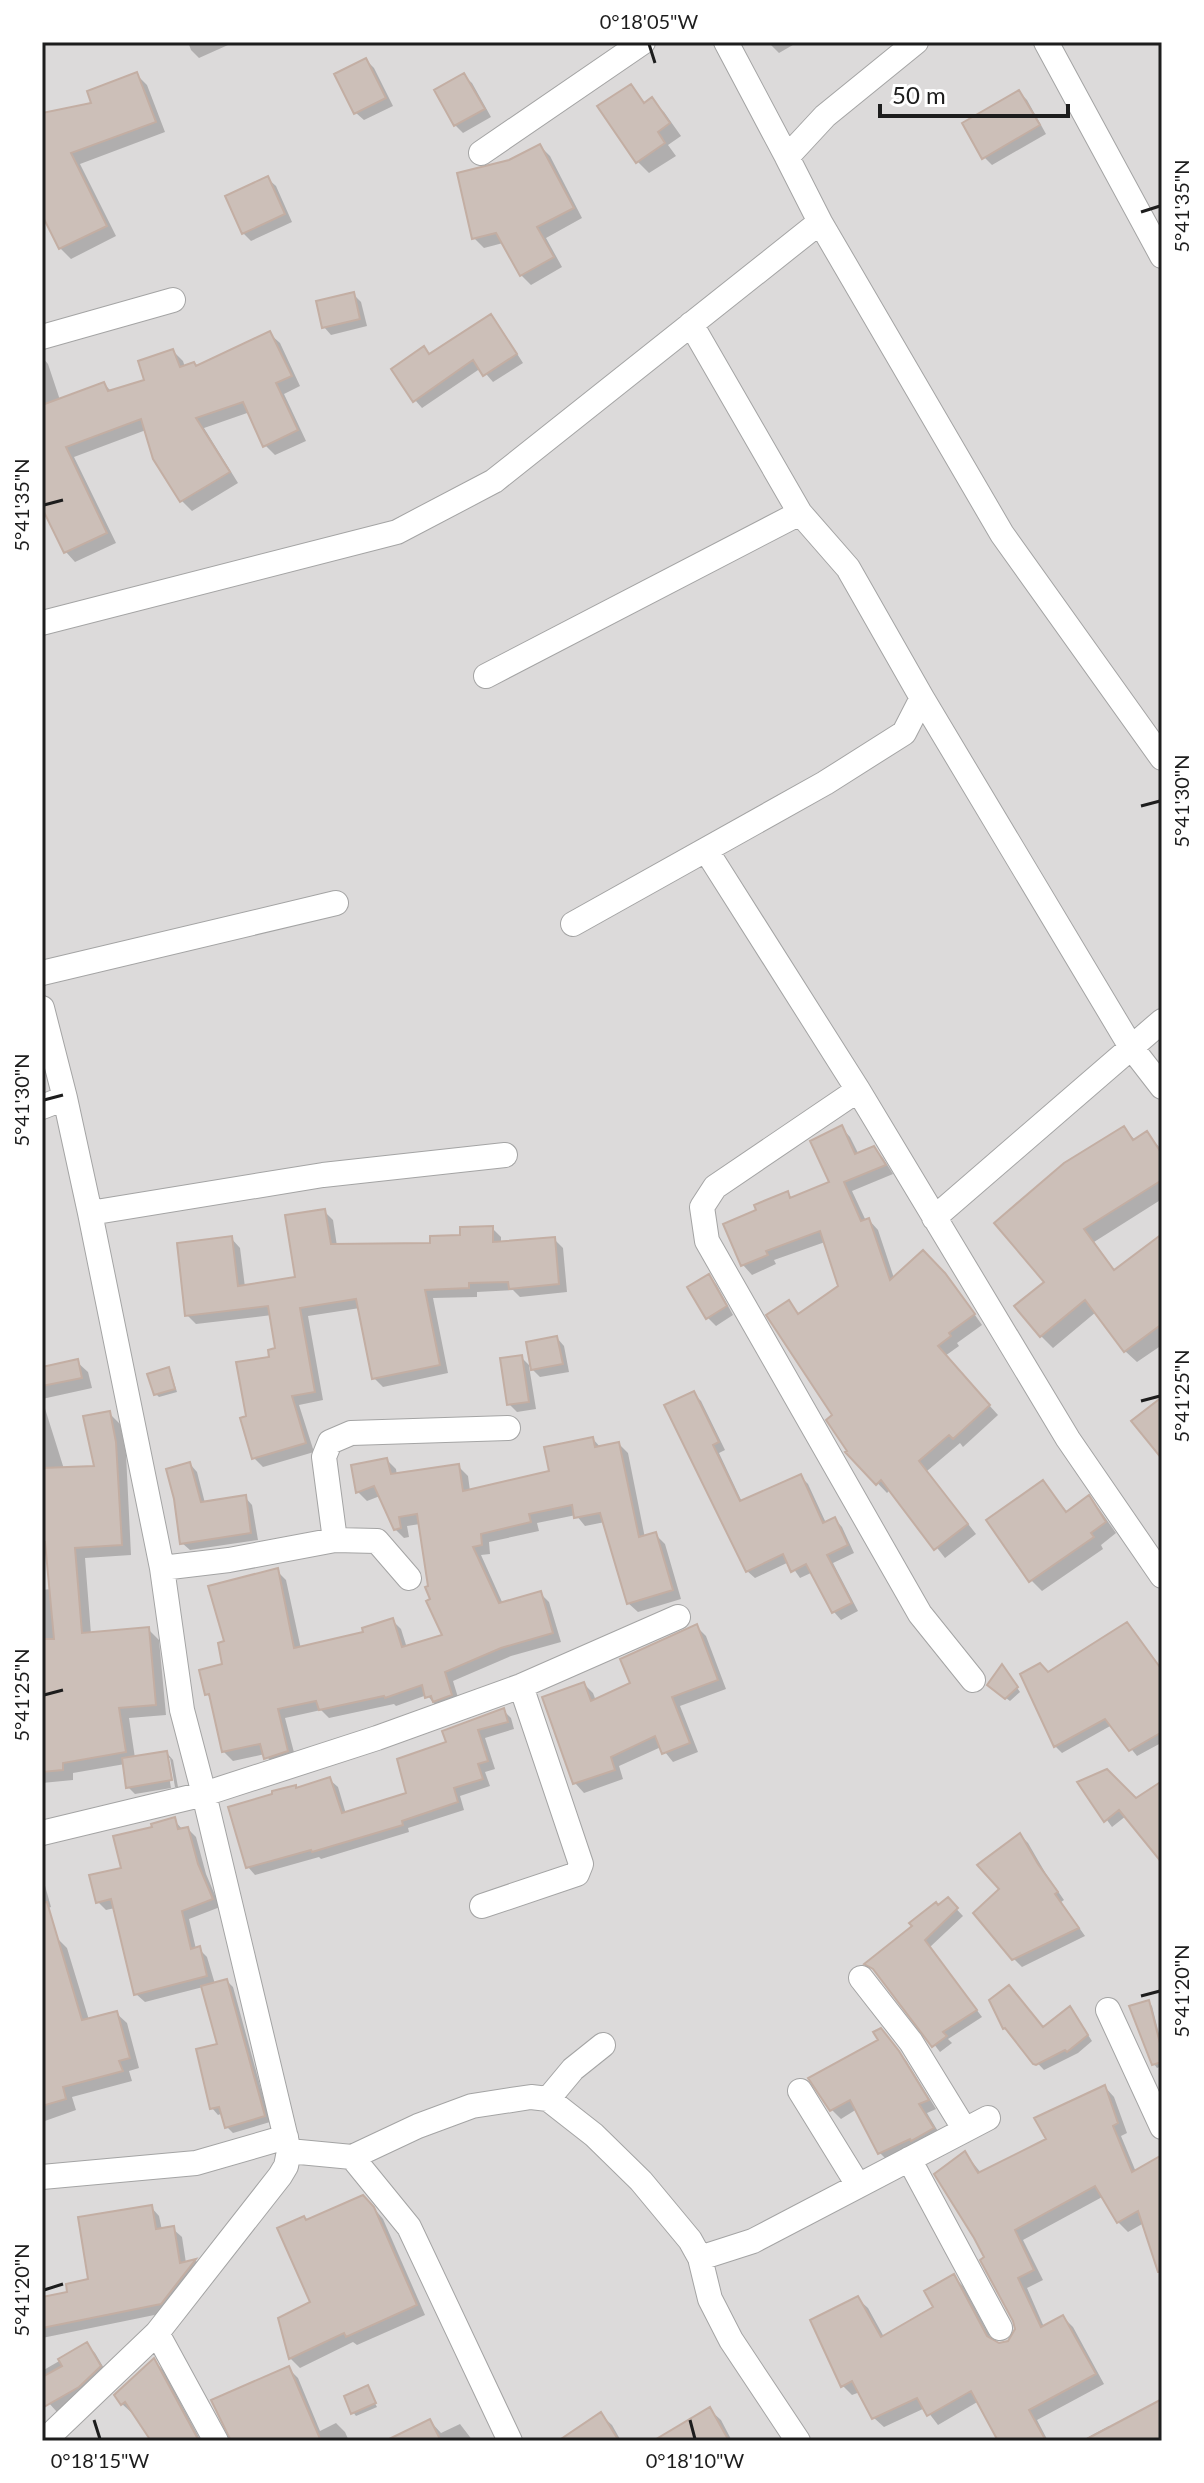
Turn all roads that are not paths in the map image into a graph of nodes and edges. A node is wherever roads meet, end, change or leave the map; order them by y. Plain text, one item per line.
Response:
1 (643, 42) edge
2 (726, 42) edge
3 (916, 42) edge
4 (1046, 42) edge
5 (481, 153) dead end
6 (787, 157) junction
7 (820, 222) junction
8 (1162, 256) edge
9 (173, 300) dead end
10 (691, 324) junction
11 (42, 337) edge
12 (800, 513) junction
13 (42, 623) edge
14 (486, 676) dead end
15 (922, 698) junction
16 (1162, 758) edge
17 (706, 850) junction
18 (336, 903) dead end
19 (573, 924) dead end
20 (42, 973) edge
21 (42, 1008) edge
22 (1162, 1021) edge
23 (1131, 1047) junction
24 (1162, 1087) edge
25 (858, 1090) junction
26 (65, 1098) junction
27 (42, 1107) edge
28 (505, 1155) dead end
29 (90, 1213) junction
30 (934, 1218) junction
31 (508, 1428) dead end
32 (335, 1540) junction
33 (162, 1568) junction
34 (1162, 1576) edge
35 (409, 1578) dead end
36 (678, 1617) dead end
37 (973, 1680) dead end
38 (521, 1686) junction
39 (204, 1794) junction
40 (42, 1833) edge
41 (482, 1906) dead end
42 (861, 1978) dead end
43 (1108, 2010) dead end
44 (603, 2045) dead end
45 (800, 2091) dead end
46 (548, 2099) junction
47 (988, 2118) dead end
48 (1162, 2127) edge
49 (965, 2130) junction
50 (287, 2144) junction
51 (352, 2157) junction
52 (909, 2159) junction
53 (42, 2177) edge
54 (858, 2185) junction
55 (700, 2258) junction
56 (1000, 2328) dead end
57 (157, 2333) junction
58 (44, 2441) edge
59 (216, 2441) edge
60 (510, 2441) edge
61 (798, 2441) edge

1 - 5 street
2 - 6 street
3 - 6 street
4 - 8 street
6 - 7 street
7 - 10 street
7 - 16 street
9 - 11 street
10 - 12 street
10 - 13 street
12 - 14 street
12 - 15 street
15 - 17 street
15 - 23 street
17 - 19 street
17 - 25 street
18 - 20 street
21 - 26 street
22 - 23 street
23 - 24 street
23 - 30 street
25 - 30 street
25 - 37 street
26 - 27 street
26 - 29 street
28 - 29 street
29 - 33 street
30 - 34 street
31 - 32 street
32 - 33 street
32 - 35 street
33 - 39 street
36 - 38 street
38 - 39 street
38 - 41 street
39 - 40 street
39 - 50 street
42 - 49 street
43 - 48 street
44 - 46 street
45 - 54 street
46 - 51 street
46 - 55 street
47 - 49 street
49 - 52 street
50 - 51 street
50 - 53 street
50 - 57 street
51 - 60 street
52 - 54 street
52 - 56 street
54 - 55 street
55 - 61 street
57 - 58 street
57 - 59 street

